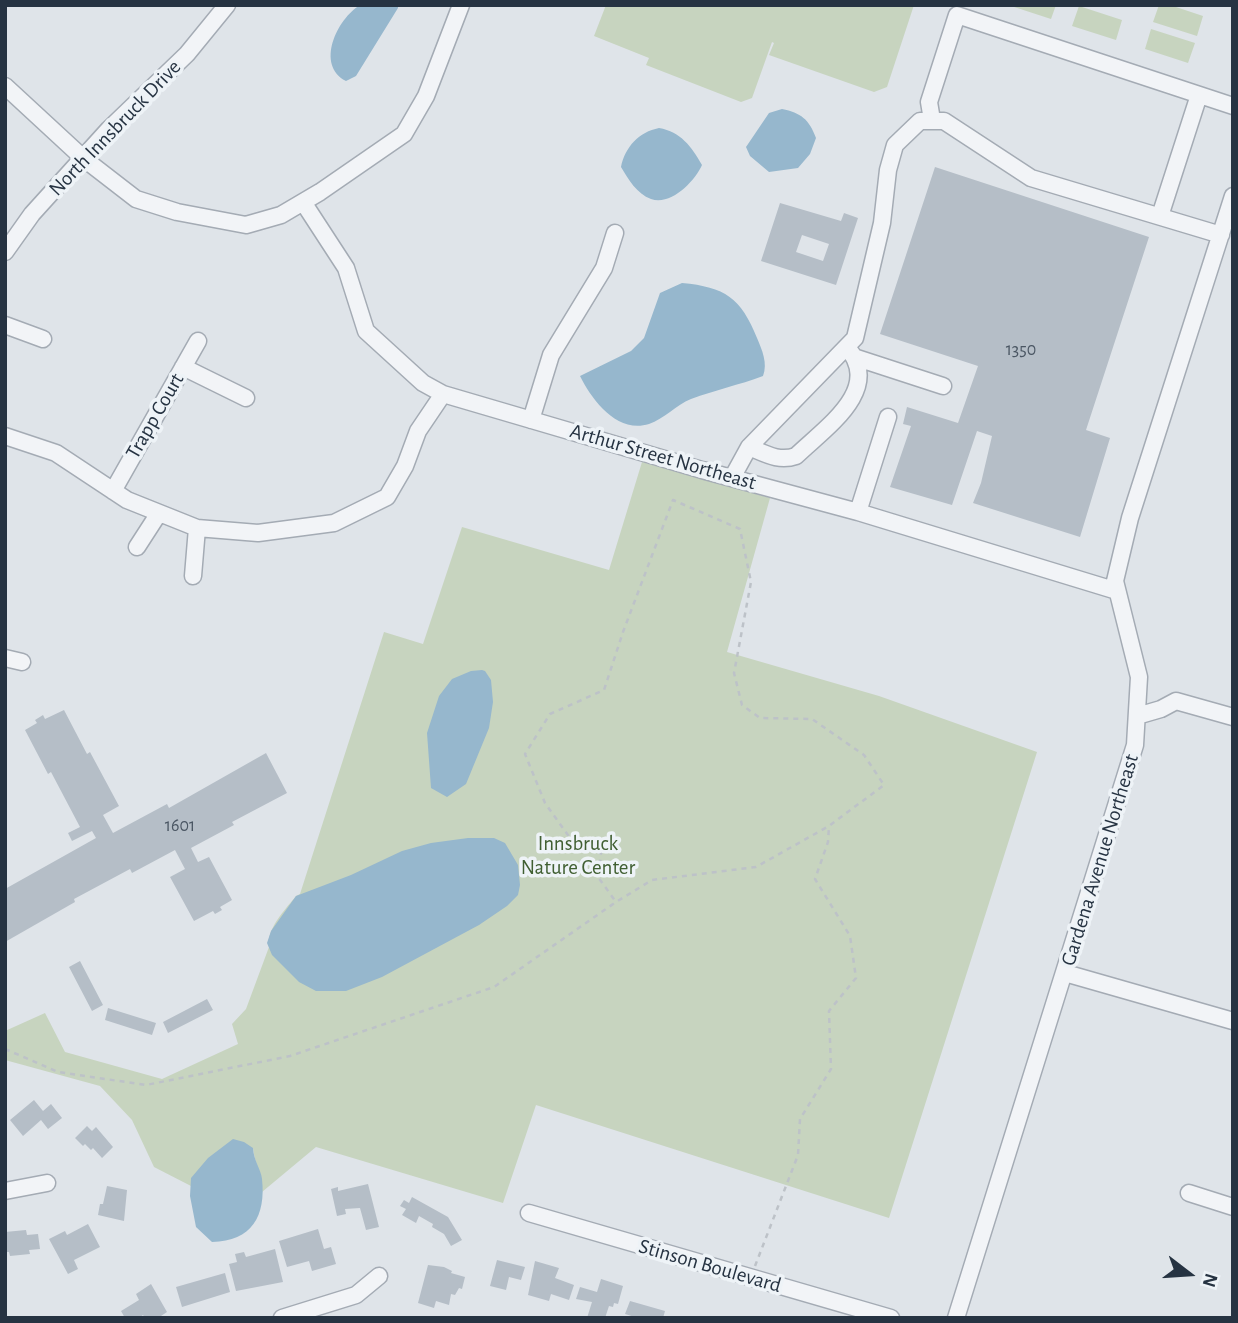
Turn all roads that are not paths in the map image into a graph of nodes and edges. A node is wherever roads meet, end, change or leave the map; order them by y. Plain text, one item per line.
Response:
1 (227, 5) edge
2 (461, 5) edge
3 (5, 86) edge
4 (1199, 95) junction
5 (1233, 106) edge
6 (932, 120) junction
7 (83, 158) junction
8 (1233, 196) edge
9 (303, 202) junction
10 (1160, 216) junction
11 (615, 233) dead end
12 (1221, 235) junction
13 (5, 253) edge
14 (5, 325) edge
15 (43, 339) dead end
16 (198, 341) dead end
17 (852, 352) junction
18 (183, 367) junction
19 (943, 386) dead end
20 (443, 394) junction
21 (246, 398) dead end
22 (888, 417) dead end
23 (531, 419) junction
24 (5, 436) edge
25 (749, 447) junction
26 (733, 478) junction
27 (113, 491) junction
28 (858, 512) junction
29 (159, 513) junction
30 (197, 528) junction
31 (137, 547) dead end
32 (193, 576) dead end
33 (1117, 591) junction
34 (5, 658) edge
35 (22, 662) dead end
36 (1137, 716) junction
37 (1233, 716) edge
38 (1065, 973) junction
39 (1233, 1021) edge
40 (47, 1183) dead end
41 (5, 1191) edge
42 (1189, 1192) dead end
43 (1233, 1207) edge
44 (529, 1213) dead end
45 (379, 1276) dead end
46 (282, 1318) edge
47 (891, 1318) edge
48 (956, 1318) edge

1 - 7 street, North Innsbruck Drive
2 - 9 street
3 - 7 street
4 - 5 street
4 - 6 street
4 - 10 street
6 - 10 street
6 - 17 street
7 - 9 street
7 - 13 street, North Innsbruck Drive
8 - 12 street, Gardena Avenue Northeast
9 - 20 street, Arthur Street Northeast
10 - 12 street
11 - 23 street
12 - 33 street, Gardena Avenue Northeast
14 - 15 street
16 - 18 street, Trapp Court
17 - 19 street
17 - 25 street
17 - 25 street
18 - 21 street
18 - 27 street, Trapp Court
20 - 23 street, Arthur Street Northeast
20 - 30 street
22 - 28 street
23 - 26 street, Arthur Street Northeast
24 - 27 street
25 - 26 street
26 - 28 street, Arthur Street Northeast
27 - 29 street
28 - 33 street, Arthur Street Northeast
29 - 30 street
29 - 31 street
30 - 32 street
33 - 36 street, Gardena Avenue Northeast
34 - 35 street
36 - 37 street
36 - 38 street, Gardena Avenue Northeast
38 - 39 street
38 - 48 street, Gardena Avenue Northeast
40 - 41 street
42 - 43 street
44 - 47 street, Stinson Boulevard
45 - 46 street

